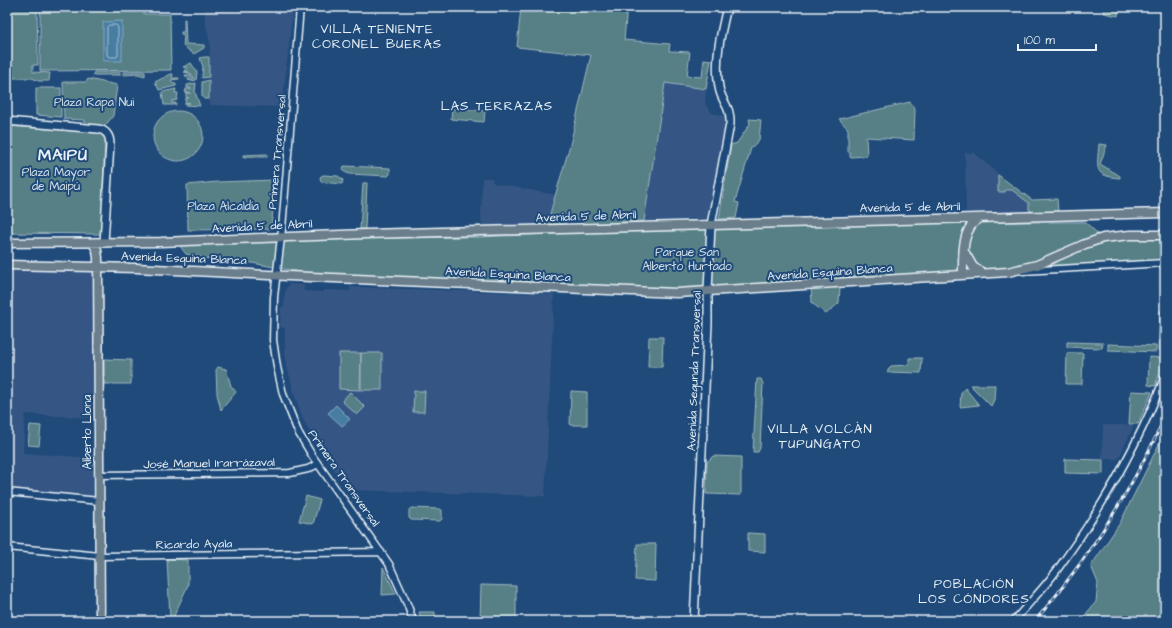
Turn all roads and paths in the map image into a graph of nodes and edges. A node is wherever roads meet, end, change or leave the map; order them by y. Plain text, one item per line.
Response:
1 (300, 7) edge
2 (726, 7) edge
3 (7, 121) edge
4 (1165, 212) edge
5 (982, 218) junction
6 (711, 225) junction
7 (1165, 235) edge
8 (280, 238) junction
9 (7, 239) edge
10 (7, 242) edge
11 (16, 242) junction
12 (93, 243) junction
13 (104, 243) junction
14 (964, 252) junction
15 (1165, 263) edge
16 (7, 265) edge
17 (98, 267) junction
18 (1008, 272) junction
19 (984, 274) junction
20 (276, 275) junction
21 (963, 275) junction
22 (708, 291) junction
23 (1165, 376) edge
24 (318, 464) junction
25 (99, 475) junction
26 (7, 492) edge
27 (99, 501) junction
28 (7, 547) edge
29 (381, 552) junction
30 (100, 556) junction
31 (100, 621) edge
32 (413, 621) edge
33 (694, 621) edge
34 (1014, 621) edge

1 - 8 street, Primera Transversal
2 - 6 main road, Avenida Segunda Transversal
3 - 13 main road
4 - 5 main road, Avenida 5 de Abril
5 - 6 main road, Avenida 5 de Abril
5 - 14 main road
6 - 8 main road, Avenida 5 de Abril
6 - 22 main road, Avenida Segunda Transversal
7 - 18 main road, Avenida Esquina Blanca
8 - 13 main road, Avenida 5 de Abril
8 - 20 street, Primera Transversal
9 - 11 main road
10 - 11 main road, Avenida 5 de Abril
11 - 12 main road, Avenida 5 de Abril
12 - 13 main road, Avenida 5 de Abril
12 - 17 main road, Alberto Llona
14 - 19 main road
14 - 21 main road
15 - 18 street, Avenida Esquina Blanca
16 - 17 main road, Avenida Esquina Blanca
17 - 20 main road, Avenida Esquina Blanca
17 - 25 main road, Alberto Llona
18 - 19 main road, Avenida Esquina Blanca
19 - 21 main road, Avenida Esquina Blanca
20 - 22 main road, Avenida Esquina Blanca
20 - 24 street, Primera Transversal
21 - 22 main road, Avenida Esquina Blanca
22 - 33 main road, Avenida Segunda Transversal
23 - 34 street
24 - 25 street, José Manuel Irarrázaval
24 - 29 street, Primera Transversal
25 - 27 main road, Alberto Llona
26 - 27 street
27 - 30 main road, Alberto Llona
28 - 30 street, Ricardo Ayala
29 - 30 street, Ricardo Ayala
29 - 32 street, Primera Transversal
30 - 31 main road, Alberto Llona

